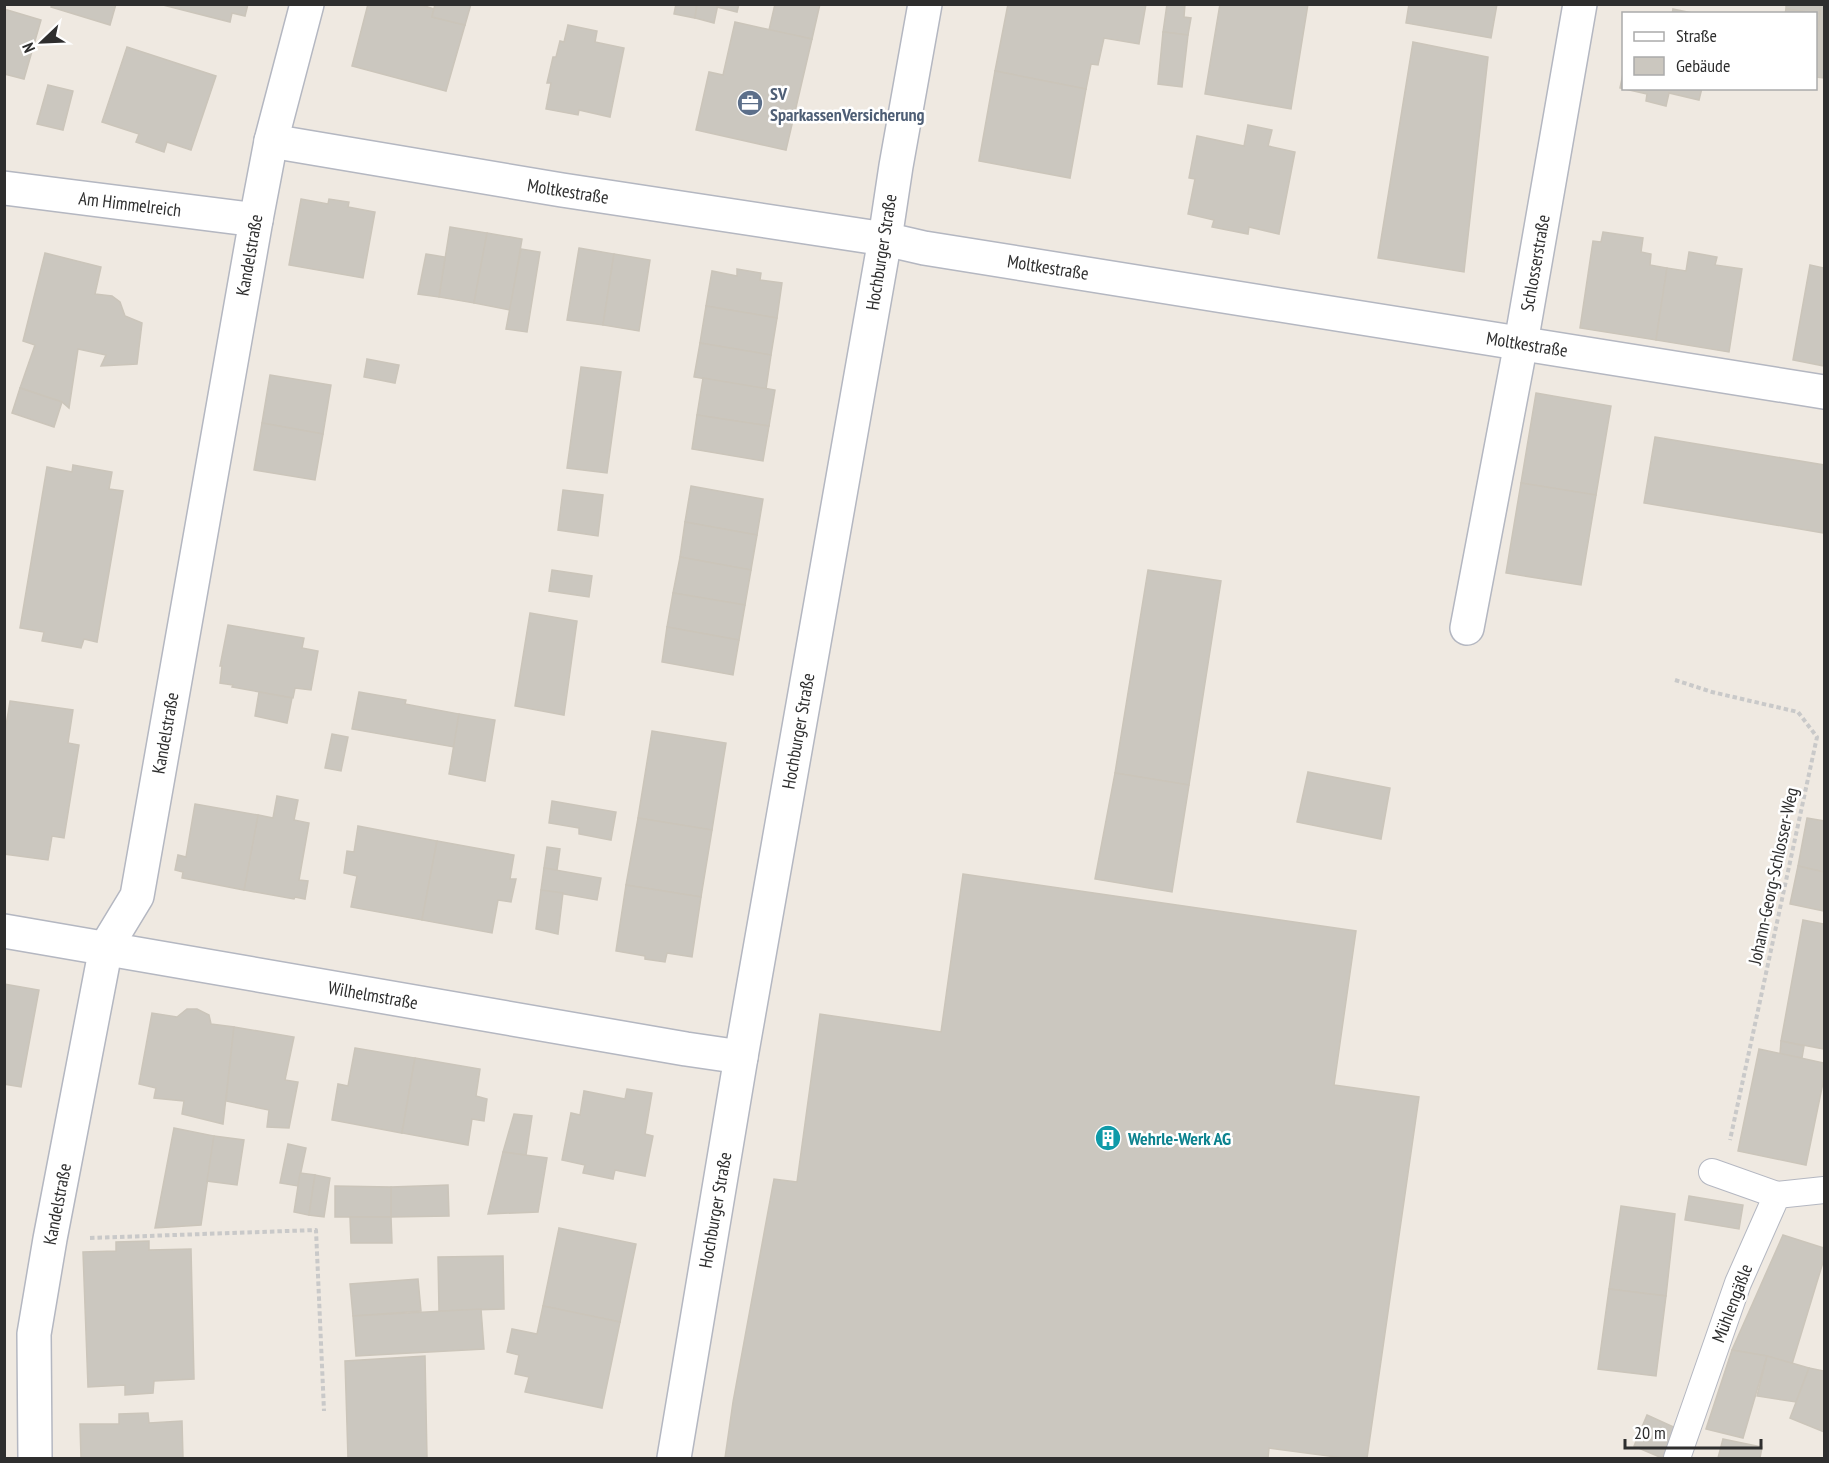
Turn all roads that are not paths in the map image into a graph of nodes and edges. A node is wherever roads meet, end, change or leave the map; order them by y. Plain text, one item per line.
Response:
1 (307, 4) edge
2 (926, 4) edge
3 (1580, 4) edge
4 (271, 141) junction
5 (4, 188) edge
6 (256, 220) junction
7 (885, 239) junction
8 (1521, 343) junction
9 (1824, 392) edge
10 (1467, 628) dead end
11 (4, 931) edge
12 (106, 947) junction
13 (741, 1057) junction
14 (1717, 1174) road end
15 (1824, 1190) edge
16 (1777, 1195) junction
17 (35, 1458) edge
18 (674, 1458) edge
19 (1677, 1458) edge

1 - 4 street, Kandelstraße
2 - 7 street, Hochburger Straße
3 - 8 street, Schlosserstraße
4 - 6 street, Kandelstraße
4 - 7 street, Moltkestraße
5 - 6 street, Am Himmelreich
6 - 12 street, Kandelstraße
7 - 8 street, Moltkestraße
7 - 13 street, Hochburger Straße
8 - 9 street, Moltkestraße
8 - 10 street, Schlosserstraße
11 - 12 street, Wilhelmstraße
12 - 13 street, Wilhelmstraße
12 - 17 street, Kandelstraße
13 - 18 street, Hochburger Straße
14 - 16 lane
15 - 16 lane
16 - 19 lane, Mühlengäßle

